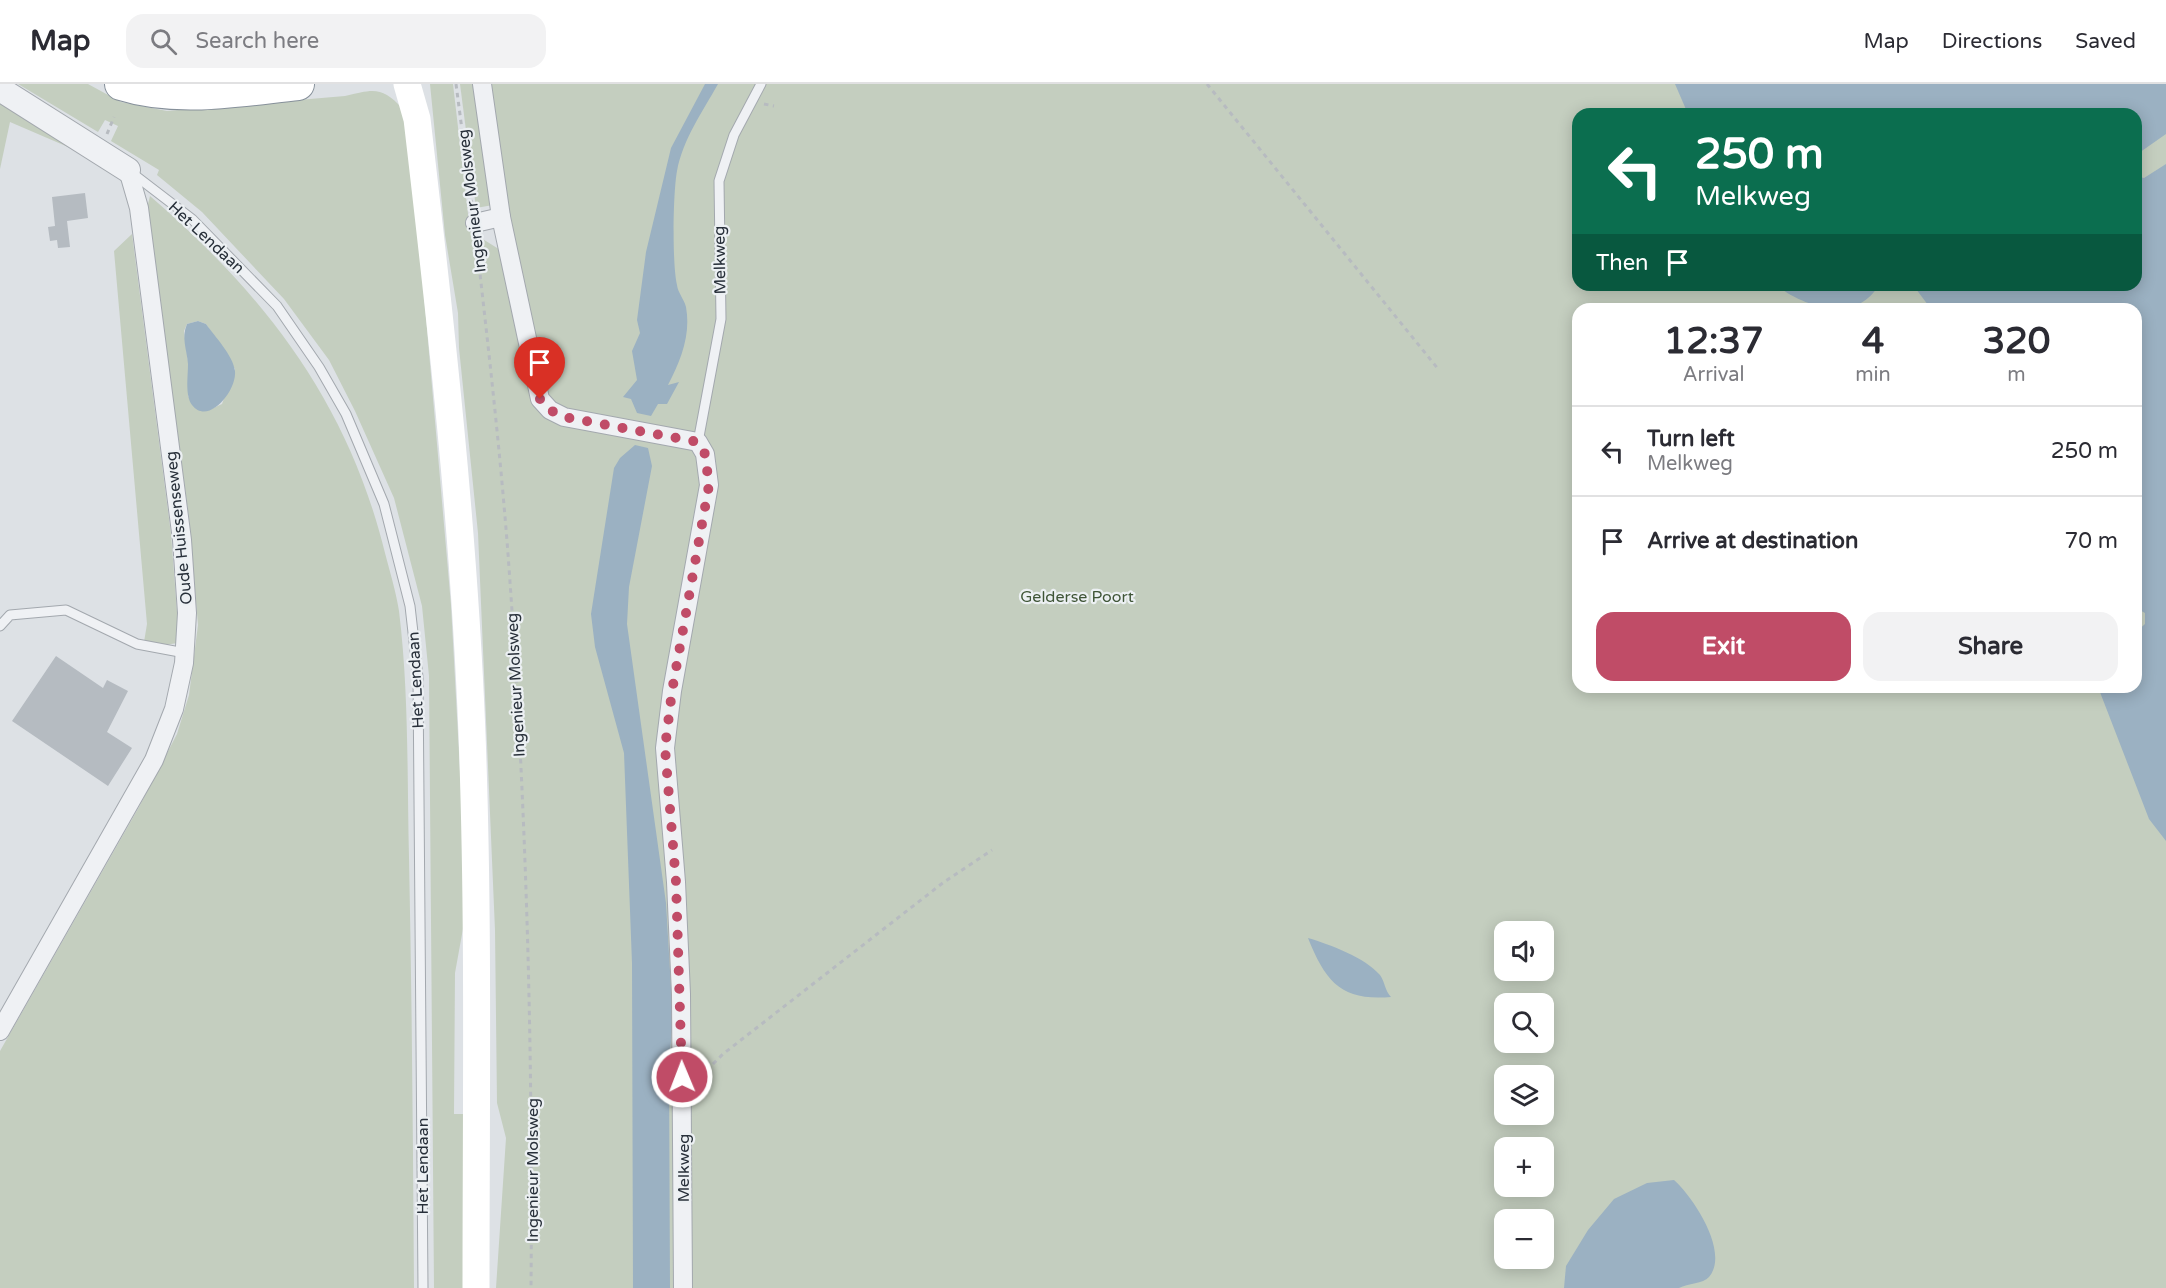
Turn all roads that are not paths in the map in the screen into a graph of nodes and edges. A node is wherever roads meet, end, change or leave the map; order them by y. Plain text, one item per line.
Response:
1 (121, 84) edge
2 (298, 84) edge
3 (407, 84) edge
4 (420, 84) edge
5 (482, 84) edge
6 (760, 84) edge
7 (0, 89) edge
8 (417, 119) junction
9 (128, 170) junction
10 (501, 217) junction
11 (474, 223) road end
12 (698, 442) junction
13 (0, 626) edge
14 (185, 653) junction
15 (0, 1031) edge
16 (423, 1288) edge
17 (476, 1288) edge
18 (683, 1288) edge

1 - 2 highway
3 - 8 main road
4 - 8 main road
5 - 10 street
6 - 12 lane, Melkweg
7 - 9 street
8 - 17 main road
9 - 14 street, Oude Huissenseweg
9 - 16 lane, Het Lendaan
10 - 11 street
10 - 12 street
12 - 18 street, Melkweg
13 - 14 lane
14 - 15 street, Oude Huissenseweg

